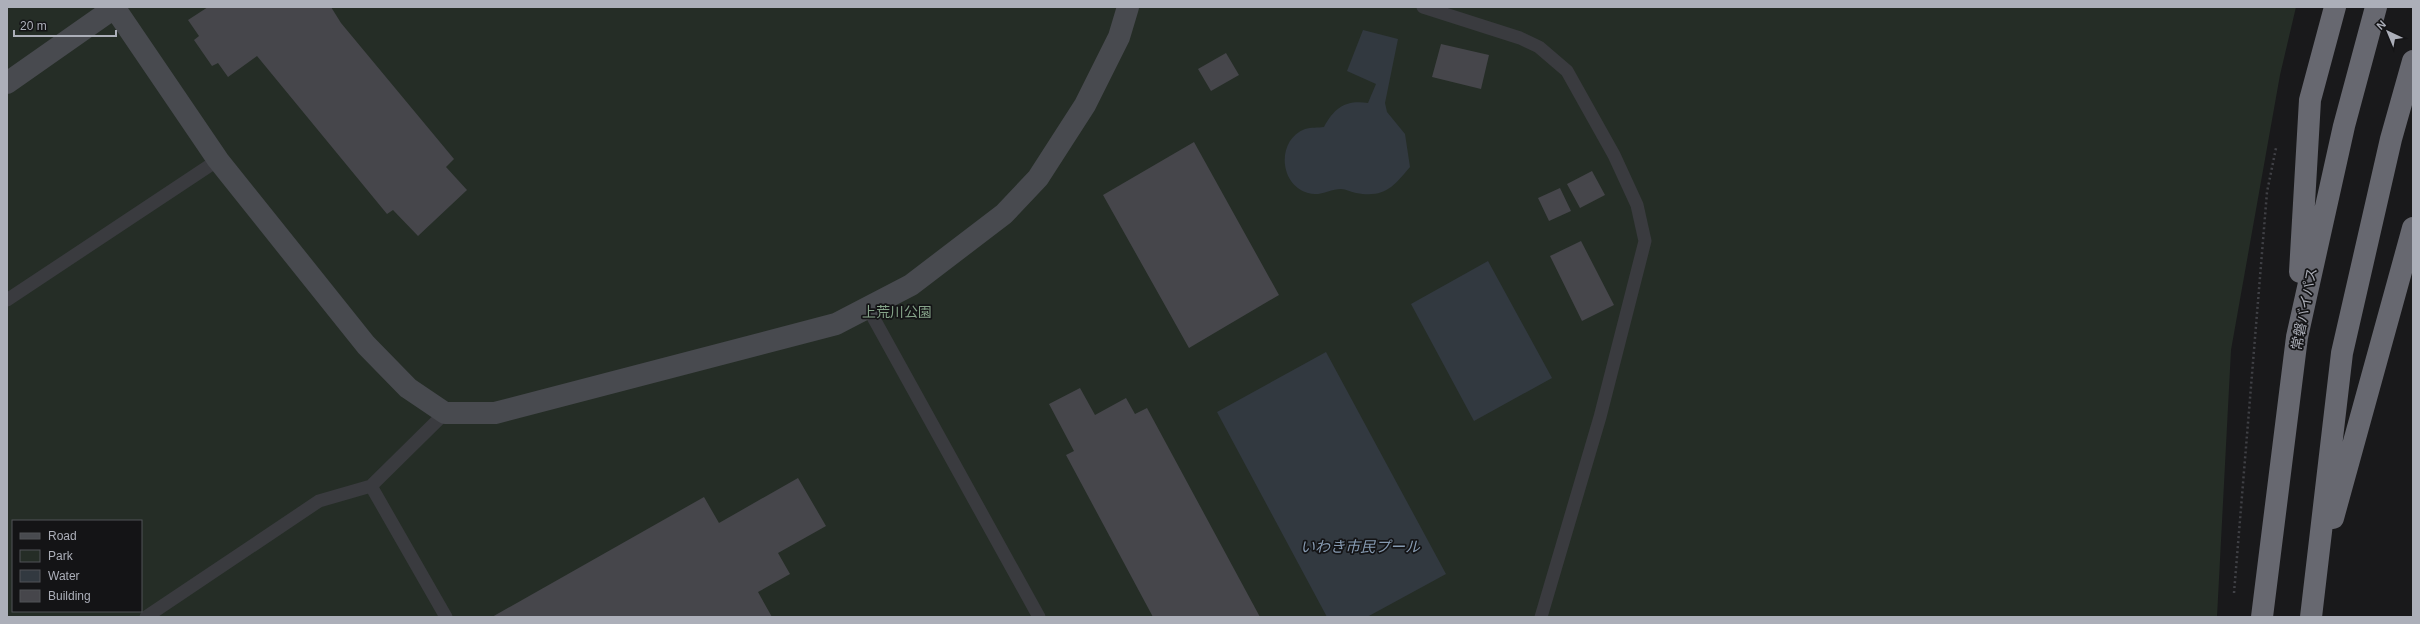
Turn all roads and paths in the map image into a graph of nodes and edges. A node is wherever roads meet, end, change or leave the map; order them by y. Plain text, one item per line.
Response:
1 (114, 7) edge
2 (1128, 7) edge
3 (1423, 7) edge
4 (2335, 7) edge
5 (2376, 7) edge
6 (2413, 61) edge
7 (7, 83) edge
8 (2277, 142) dead end
9 (218, 160) junction
10 (2413, 228) edge
11 (7, 300) edge
12 (868, 308) junction
13 (2297, 337) junction
14 (445, 413) junction
15 (371, 486) junction
16 (2313, 591) junction
17 (2233, 594) dead end
18 (146, 617) edge
19 (446, 617) edge
20 (1038, 617) edge
21 (1541, 617) edge
22 (2262, 617) edge
23 (2311, 617) edge

1 - 7 street
1 - 9 street
2 - 12 street
3 - 21 lane
4 - 13 highway
5 - 13 highway, 常磐バイパス
6 - 16 highway
8 - 17 path
9 - 11 lane
9 - 14 street
10 - 16 highway
12 - 14 street
12 - 20 lane
13 - 22 highway, 常磐バイパス
14 - 15 lane
15 - 18 lane
15 - 19 lane
16 - 23 highway

